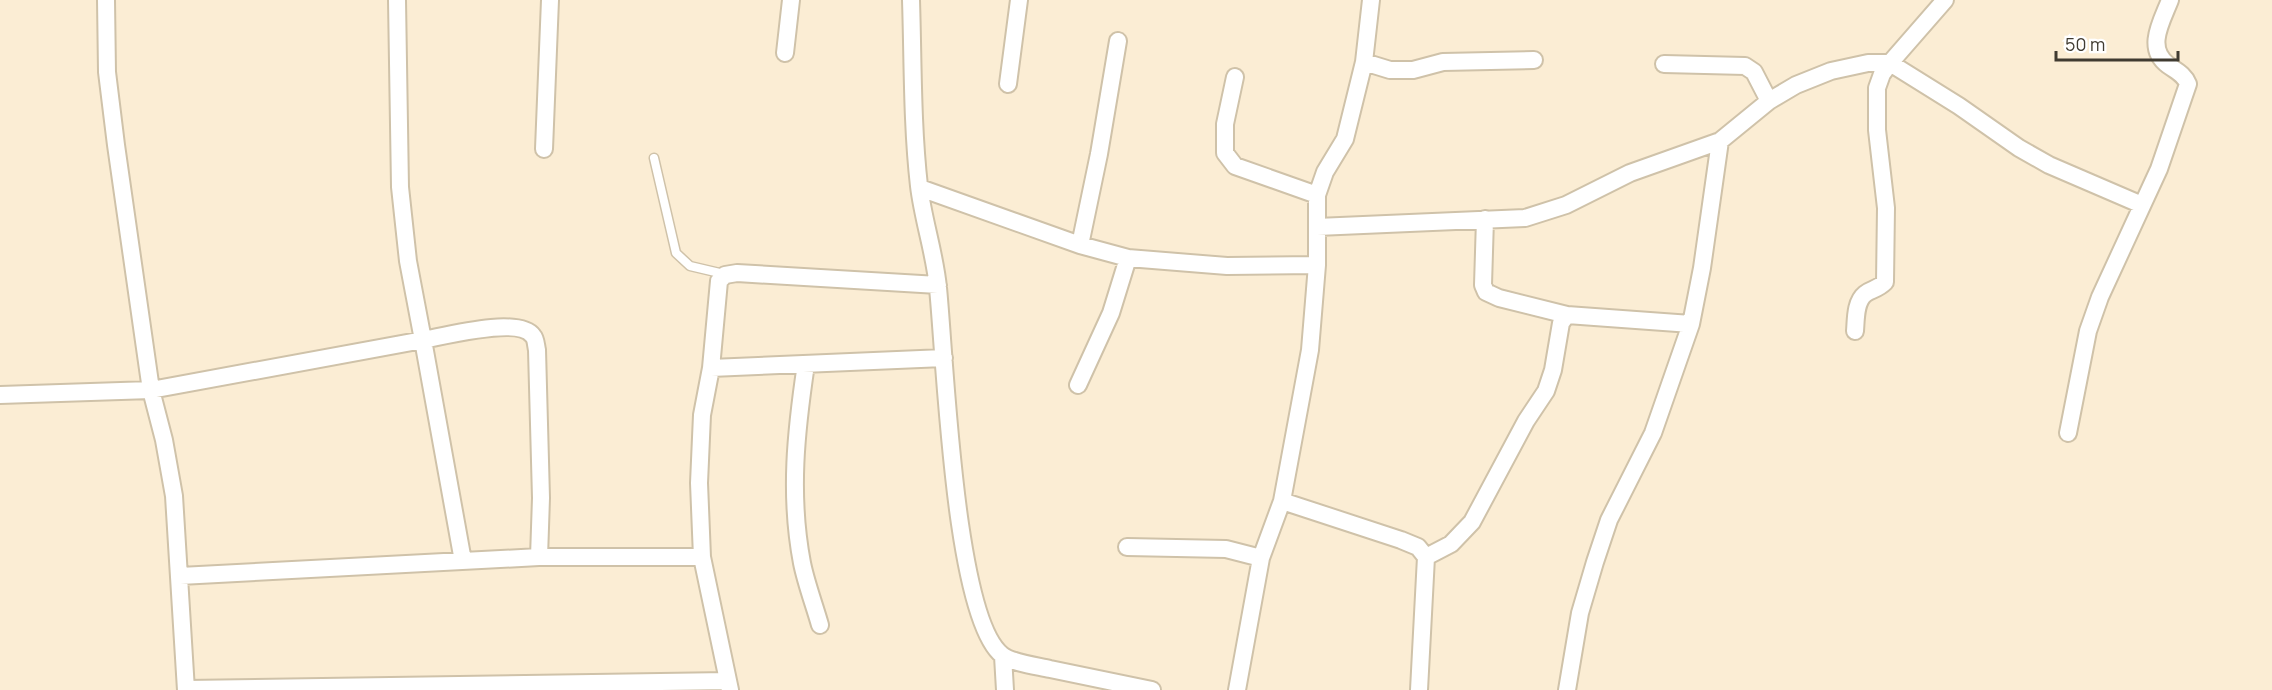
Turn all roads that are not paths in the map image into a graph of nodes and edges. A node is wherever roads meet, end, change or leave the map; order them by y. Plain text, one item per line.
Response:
1 (106, 0) edge
2 (397, 0) edge
3 (550, 0) edge
4 (791, 0) edge
5 (911, 0) edge
6 (1019, 0) edge
7 (1371, 0) edge
8 (1945, 0) edge
9 (2170, 0) edge
10 (1118, 41) dead end
11 (785, 53) dead end
12 (1534, 60) dead end
13 (1364, 62) junction
14 (1890, 63) junction
15 (1664, 64) dead end
16 (1235, 77) dead end
17 (1008, 84) dead end
18 (1769, 101) junction
19 (1720, 141) junction
20 (544, 149) dead end
21 (654, 158) dead end
22 (920, 188) junction
23 (1317, 195) junction
24 (2142, 205) junction
25 (1485, 219) junction
26 (1317, 226) junction
27 (1080, 245) junction
28 (1128, 258) junction
29 (1317, 265) junction
30 (725, 274) junction
31 (938, 285) junction
32 (1567, 315) junction
33 (1691, 324) junction
34 (1855, 331) dead end
35 (423, 340) junction
36 (944, 358) junction
37 (806, 364) junction
38 (711, 368) junction
39 (1078, 385) dead end
40 (151, 390) junction
41 (0, 394) edge
42 (2068, 433) dead end
43 (1282, 501) junction
44 (1127, 547) dead end
45 (539, 557) junction
46 (702, 557) junction
47 (1426, 557) junction
48 (1261, 558) junction
49 (463, 561) junction
50 (180, 576) junction
51 (820, 625) dead end
52 (1003, 656) junction
53 (729, 686) edge
54 (186, 690) edge
55 (1005, 690) edge
56 (1152, 690) edge
57 (1237, 690) edge
58 (1419, 690) edge
59 (1567, 690) edge

1 - 40 street
2 - 35 street
3 - 20 street
4 - 11 street
5 - 22 street
6 - 17 street
7 - 13 street
8 - 14 street
9 - 24 street
10 - 27 street
12 - 13 street
13 - 23 street
14 - 18 street
14 - 24 street
14 - 34 street
15 - 18 street
16 - 23 street
18 - 19 street
19 - 25 street
19 - 33 street
21 - 30 lane
22 - 27 street
22 - 31 street
23 - 26 street
24 - 42 street
25 - 26 street
25 - 32 street
26 - 29 street
27 - 28 street
28 - 29 street
28 - 39 street
29 - 43 street
30 - 31 street
30 - 38 street
31 - 36 street
32 - 33 street
32 - 47 street
33 - 59 street
35 - 40 street
35 - 45 street
35 - 49 street
36 - 37 street
36 - 52 street
37 - 38 street
37 - 51 street
38 - 46 street
40 - 41 street
40 - 50 street
43 - 47 street
43 - 48 street
44 - 48 street
45 - 46 street
45 - 49 street
46 - 53 street
47 - 58 street
48 - 57 street
49 - 50 street
50 - 54 street
52 - 55 street
52 - 56 street
53 - 54 street

